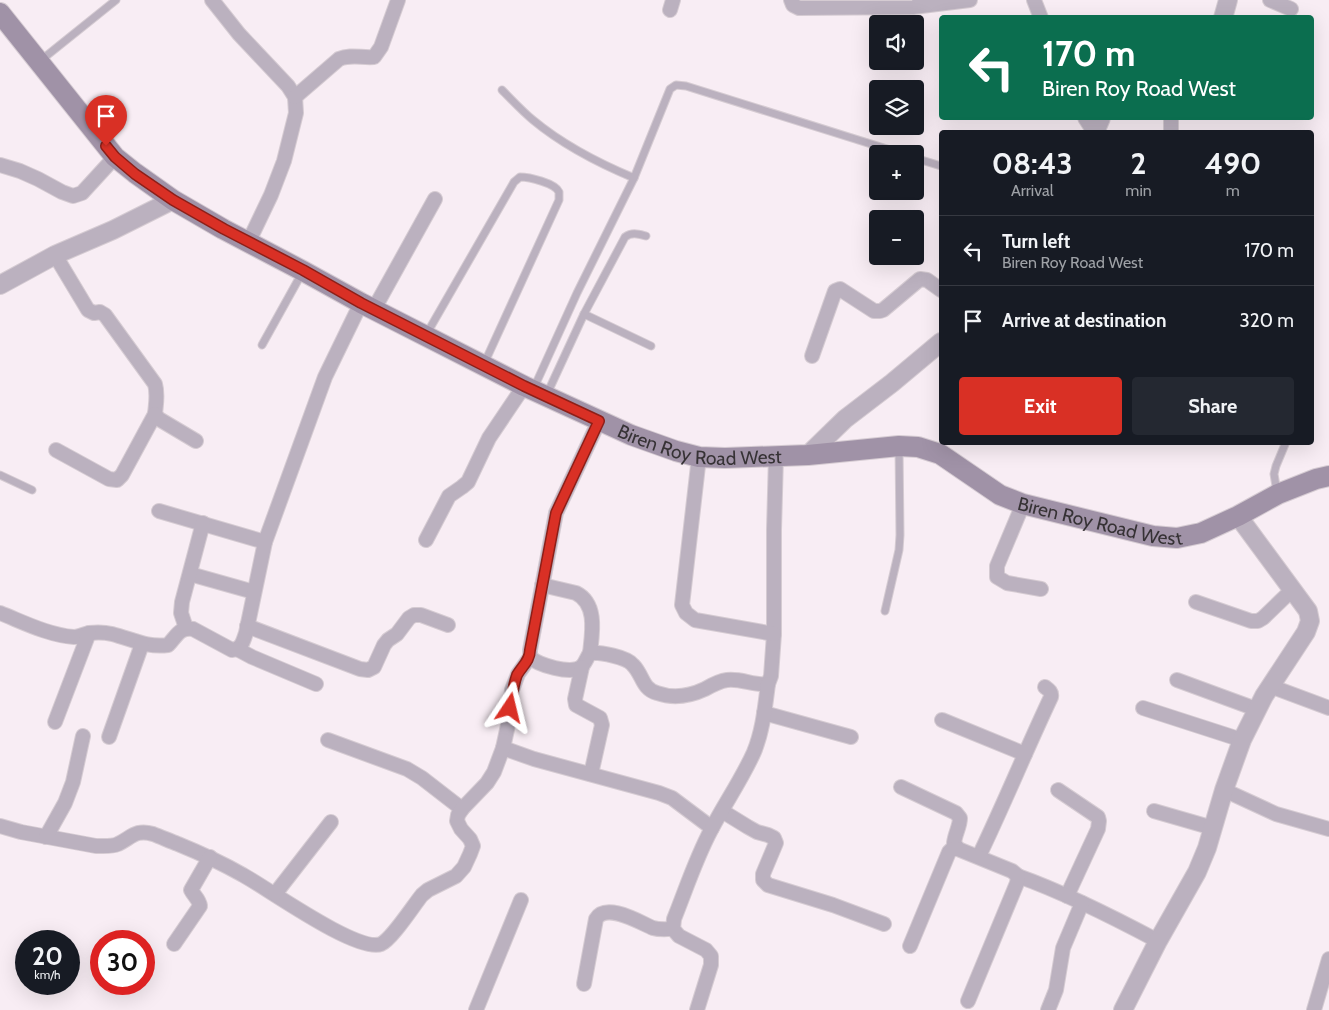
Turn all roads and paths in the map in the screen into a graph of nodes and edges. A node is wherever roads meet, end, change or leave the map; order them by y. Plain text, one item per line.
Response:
1 (116, 0) edge
2 (212, 0) edge
3 (398, 0) edge
4 (791, 0) edge
5 (970, 0) edge
6 (1034, 0) edge
7 (1228, 0) edge
8 (1270, 0) edge
9 (1291, 9) dead end
10 (0, 12) edge
11 (1040, 15) edge
12 (1224, 15) edge
13 (40, 62) junction
14 (502, 90) dead end
15 (295, 97) junction
16 (874, 145) edge
17 (115, 157) junction
18 (924, 161) edge
19 (0, 165) edge
20 (939, 165) edge
21 (634, 178) junction
22 (435, 199) dead end
23 (173, 200) junction
24 (646, 236) dead end
25 (249, 242) junction
26 (55, 255) junction
27 (303, 270) junction
28 (0, 285) edge
29 (939, 289) edge
30 (368, 306) junction
31 (584, 314) junction
32 (426, 335) junction
33 (939, 344) edge
34 (262, 345) dead end
35 (651, 346) dead end
36 (812, 356) dead end
37 (484, 365) junction
38 (534, 391) junction
39 (155, 414) junction
40 (599, 421) junction
41 (196, 441) dead end
42 (1285, 445) edge
43 (899, 446) junction
44 (56, 450) dead end
45 (808, 455) junction
46 (699, 456) junction
47 (776, 456) junction
48 (0, 475) edge
49 (1329, 476) edge
50 (32, 490) dead end
51 (1278, 494) junction
52 (1023, 504) junction
53 (159, 511) dead end
54 (1238, 516) junction
55 (203, 524) junction
56 (426, 540) dead end
57 (266, 542) junction
58 (190, 574) junction
59 (542, 585) junction
60 (1040, 589) dead end
61 (1292, 590) junction
62 (254, 592) junction
63 (1196, 602) dead end
64 (885, 611) dead end
65 (0, 613) edge
66 (448, 625) dead end
67 (247, 626) junction
68 (186, 628) junction
69 (89, 633) junction
70 (774, 634) junction
71 (142, 644) junction
72 (237, 649) junction
73 (590, 653) junction
74 (530, 657) junction
75 (582, 666) junction
76 (1178, 680) dead end
77 (316, 684) dead end
78 (768, 684) junction
79 (1270, 686) junction
80 (1045, 687) dead end
81 (1144, 708) dead end
82 (1329, 708) edge
83 (1256, 709) junction
84 (764, 713) junction
85 (942, 720) dead end
86 (55, 722) dead end
87 (83, 736) dead end
88 (109, 737) dead end
89 (851, 737) dead end
90 (328, 740) dead end
91 (1242, 740) junction
92 (503, 748) junction
93 (1025, 754) junction
94 (591, 774) junction
95 (901, 787) dead end
96 (1058, 790) dead end
97 (1224, 790) junction
98 (462, 809) junction
99 (722, 811) junction
100 (1154, 811) dead end
101 (331, 822) dead end
102 (0, 826) edge
103 (712, 828) junction
104 (1213, 828) junction
105 (1329, 829) edge
106 (46, 837) junction
107 (958, 849) junction
108 (979, 856) junction
109 (210, 857) junction
110 (1018, 876) junction
111 (275, 894) junction
112 (1067, 896) junction
113 (520, 900) dead end
114 (1082, 903) junction
115 (884, 924) dead end
116 (672, 929) junction
117 (1158, 941) junction
118 (174, 944) dead end
119 (910, 946) dead end
120 (1329, 960) edge
121 (584, 984) dead end
122 (968, 1001) dead end
123 (476, 1010) edge
124 (697, 1010) edge
125 (1048, 1010) edge
126 (1123, 1010) edge
127 (1314, 1010) edge

1 - 13 lane
2 - 15 street
3 - 15 street
4 - 5 street
6 - 11 street
7 - 12 street
8 - 9 street
10 - 13 main road, Biren Roy Road West
13 - 17 main road, Biren Roy Road West
14 - 21 lane
15 - 25 street
16 - 21 lane
17 - 19 street
17 - 23 main road, Biren Roy Road West
18 - 20 lane
21 - 38 lane
22 - 30 street
23 - 25 main road, Biren Roy Road West
23 - 26 street
24 - 31 lane
25 - 27 main road, Biren Roy Road West
26 - 28 street
26 - 39 street
27 - 30 main road, Biren Roy Road West
27 - 34 lane
29 - 36 street
30 - 32 main road, Biren Roy Road West
30 - 57 street
31 - 35 lane
31 - 38 lane
32 - 37 main road, Biren Roy Road West
32 - 37 lane
33 - 45 street
37 - 38 main road, Biren Roy Road West
38 - 40 main road, Biren Roy Road West
38 - 56 street
39 - 41 street
39 - 44 street
40 - 46 main road, Biren Roy Road West
40 - 59 street
42 - 51 lane
43 - 45 main road, Biren Roy Road West
43 - 52 main road, Biren Roy Road West
43 - 64 lane
45 - 47 main road, Biren Roy Road West
46 - 47 main road, Biren Roy Road West
46 - 70 street
47 - 70 street
48 - 50 lane
49 - 51 main road, Biren Roy Road West
51 - 54 main road, Biren Roy Road West
52 - 54 main road, Biren Roy Road West
52 - 60 street
53 - 55 street
54 - 61 street
55 - 57 street
55 - 58 street
57 - 62 street
58 - 62 street
58 - 68 street
59 - 73 street
59 - 74 street
61 - 63 street
61 - 79 street
62 - 67 street
65 - 69 street
66 - 67 street
67 - 72 street
68 - 71 street
68 - 72 street
69 - 71 street
69 - 86 street
70 - 78 street
71 - 88 street
72 - 77 street
73 - 75 street
73 - 78 street
74 - 75 street
74 - 92 street
75 - 94 street
76 - 83 street
78 - 84 street
79 - 82 street
79 - 83 street
80 - 93 street
81 - 91 street
83 - 91 street
84 - 89 street
84 - 99 street
85 - 93 street
87 - 106 street
90 - 98 street
91 - 97 street
92 - 94 street
92 - 98 street
93 - 108 street
94 - 103 street
95 - 107 street
96 - 112 street
97 - 104 street
97 - 105 street
98 - 111 street
99 - 103 street
99 - 115 street
100 - 104 street
101 - 111 street
102 - 106 street
103 - 116 street
104 - 117 street
106 - 109 street
107 - 108 street
107 - 119 street
108 - 110 street
109 - 111 street
109 - 118 street
110 - 112 street
110 - 122 street
112 - 114 street
113 - 123 street
114 - 117 street
114 - 125 street
116 - 121 street
116 - 124 street
117 - 126 street
120 - 127 street

